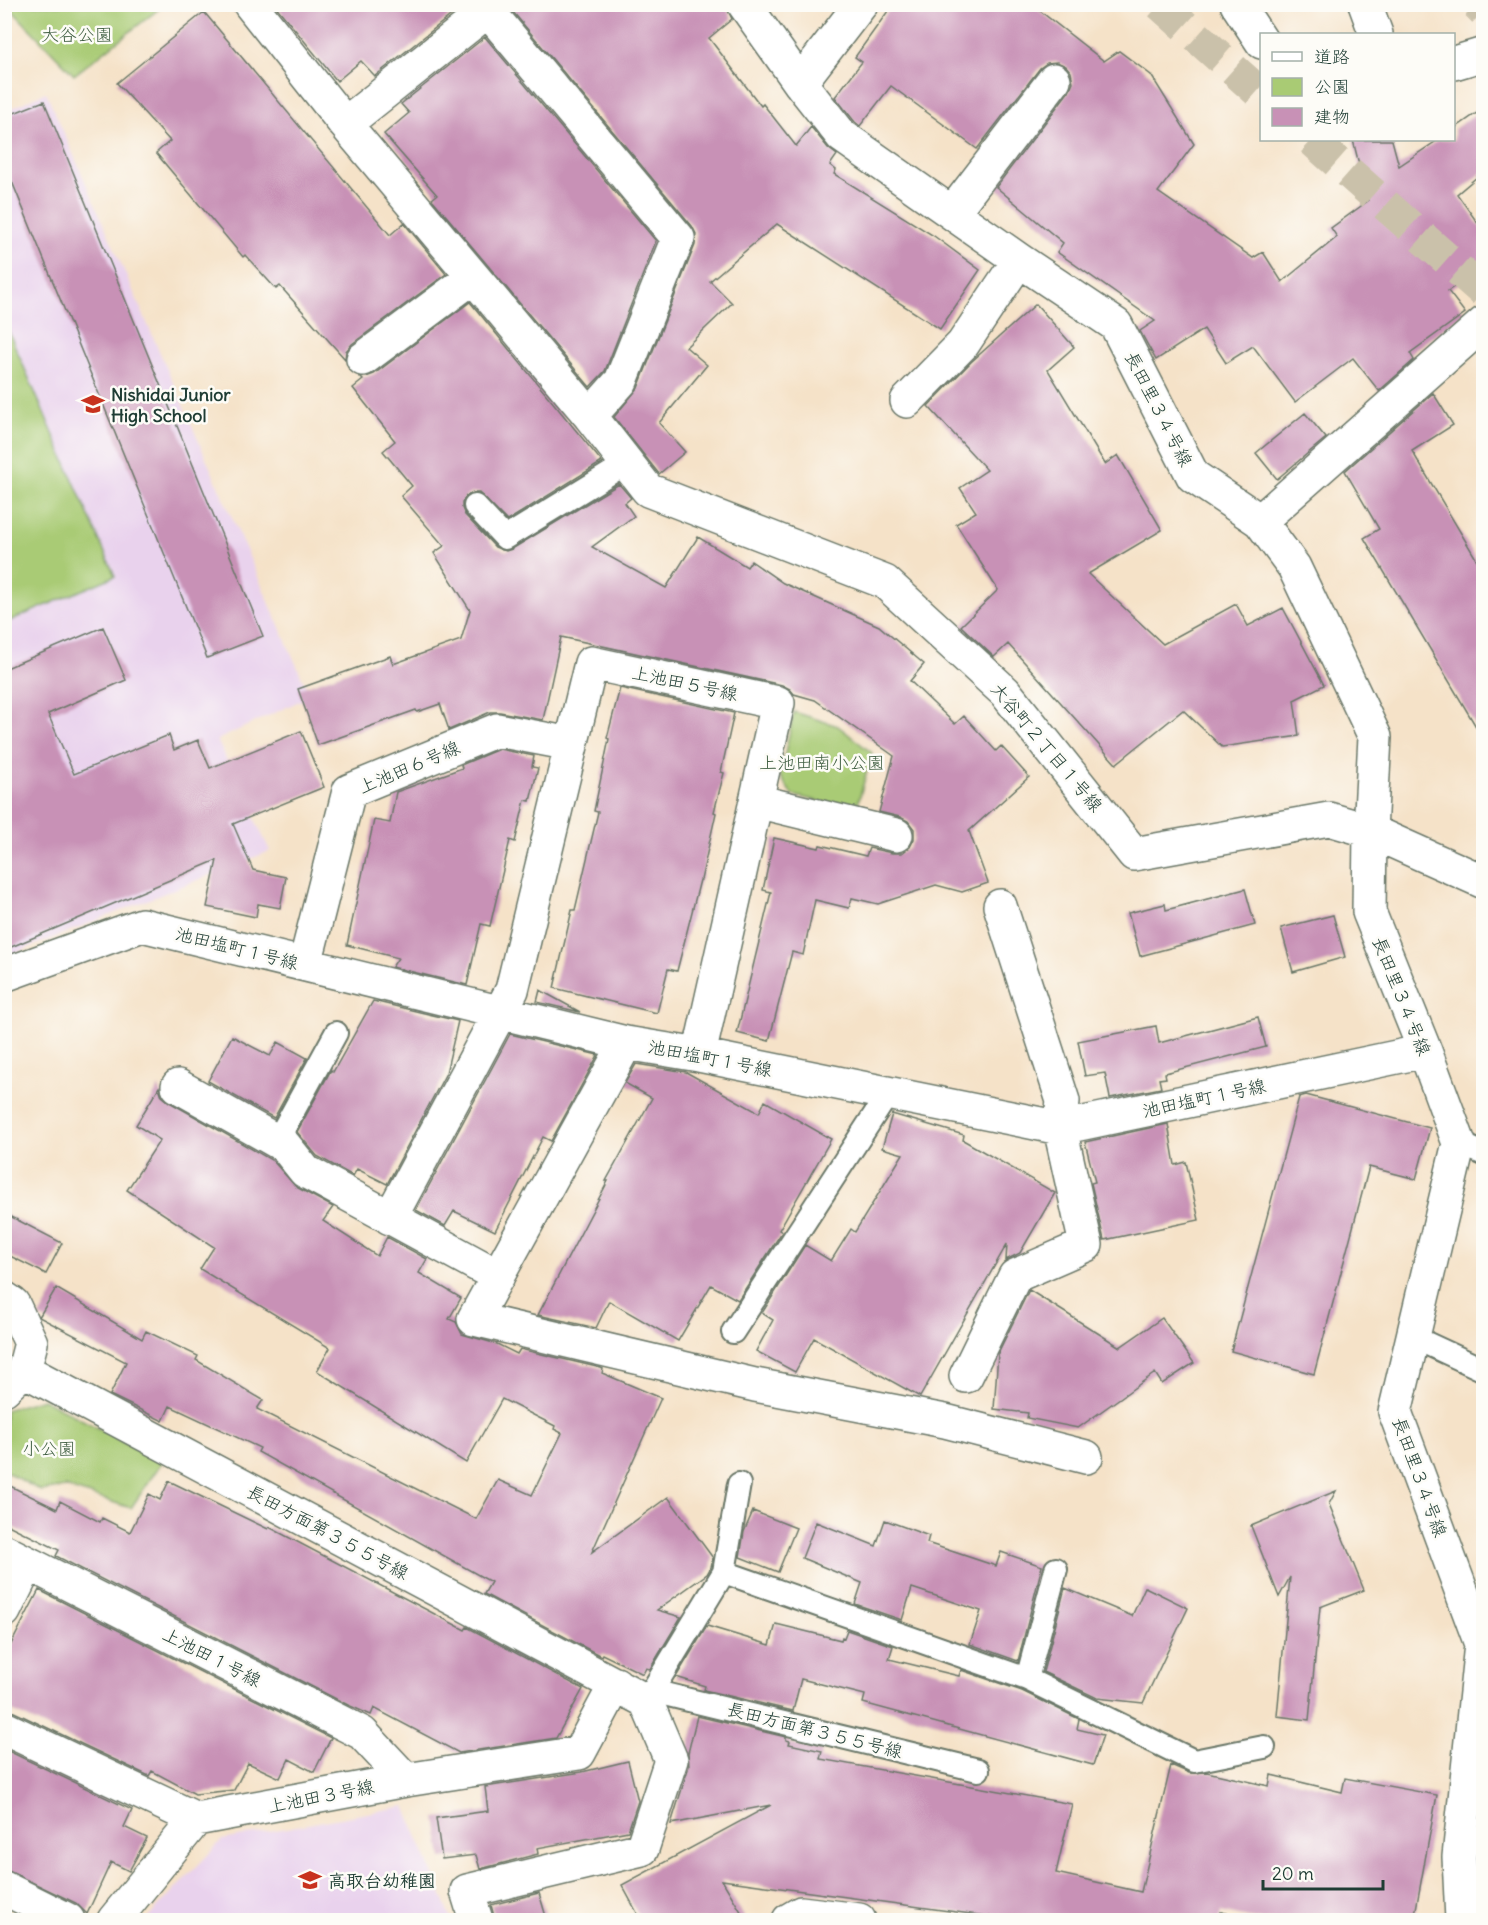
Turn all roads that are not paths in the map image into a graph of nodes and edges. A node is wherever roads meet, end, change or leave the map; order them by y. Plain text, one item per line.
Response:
1 (250, 4) edge
2 (744, 4) edge
3 (861, 4) edge
4 (1237, 4) edge
5 (1365, 4) edge
6 (492, 8) edge
7 (1377, 33) edge
8 (1260, 39) edge
9 (1484, 54) edge
10 (1455, 63) edge
11 (1054, 80) dead end
12 (800, 83) junction
13 (345, 124) junction
14 (952, 213) junction
15 (1020, 260) junction
16 (473, 277) junction
17 (1484, 323) edge
18 (363, 358) dead end
19 (907, 400) dead end
20 (590, 416) junction
21 (627, 463) junction
22 (475, 506) dead end
23 (1260, 521) junction
24 (571, 744) junction
25 (756, 801) junction
26 (1370, 831) junction
27 (896, 835) dead end
28 (1484, 882) edge
29 (1000, 906) dead end
30 (304, 964) junction
31 (4, 975) edge
32 (500, 1011) junction
33 (336, 1033) dead end
34 (626, 1042) junction
35 (1425, 1051) junction
36 (699, 1055) junction
37 (177, 1086) dead end
38 (888, 1094) junction
39 (1060, 1128) junction
40 (277, 1141) junction
41 (1471, 1149) edge
42 (390, 1218) junction
43 (498, 1276) junction
44 (4, 1298) edge
45 (733, 1332) dead end
46 (1413, 1337) junction
47 (1484, 1370) edge
48 (966, 1376) dead end
49 (14, 1380) edge
50 (1086, 1457) dead end
51 (739, 1484) dead end
52 (16, 1557) edge
53 (1056, 1569) dead end
54 (724, 1572) junction
55 (4, 1611) edge
56 (1027, 1679) junction
57 (616, 1684) junction
58 (649, 1696) junction
59 (4, 1728) edge
60 (1264, 1747) dead end
61 (978, 1770) dead end
62 (406, 1780) junction
63 (196, 1820) junction
64 (4, 1888) edge
65 (68, 1920) edge
66 (114, 1920) edge
67 (476, 1920) edge
68 (789, 1920) edge
69 (859, 1920) edge
70 (1462, 1920) edge

1 - 13 street
2 - 12 street, 長田里３４号線
3 - 12 street
4 - 8 street
5 - 7 street
6 - 13 street
6 - 20 street
9 - 10 street
11 - 14 street
12 - 14 street, 長田里３４号線
13 - 16 street
14 - 15 street, 長田里３４号線
15 - 19 street
15 - 23 street, 長田里３４号線
16 - 18 street
16 - 20 street
17 - 23 street
20 - 21 street
21 - 22 lane
21 - 26 street, 大谷町２丁目１号線
23 - 26 street, 長田里３４号線
24 - 25 street, 上池田５号線
24 - 30 street, 上池田６号線
24 - 32 street, 上池田５号線
25 - 27 street
25 - 36 street, 上池田５号線
26 - 28 street
26 - 35 street, 長田里３４号線
29 - 39 street
30 - 31 street, 池田塩町１号線
30 - 32 street, 池田塩町１号線
32 - 34 street, 池田塩町１号線
32 - 42 street, 上池田５号線
33 - 40 lane
34 - 36 street, 池田塩町１号線
34 - 43 street
35 - 39 street, 池田塩町１号線
35 - 41 street, 長田里３４号線
36 - 38 street, 池田塩町１号線
37 - 40 street
38 - 39 street, 池田塩町１号線
38 - 45 lane
39 - 48 street
40 - 42 street
41 - 46 street, 長田里３４号線
42 - 43 street
43 - 50 street
44 - 49 street
46 - 47 lane
46 - 70 street, 長田里３４号線
49 - 57 street, 長田方面第３５５号線
51 - 54 lane
52 - 55 street
52 - 62 street, 上池田１号線
53 - 56 lane
54 - 56 lane
54 - 58 lane
56 - 60 lane
57 - 58 street, 長田方面第３５５号線
57 - 62 street, 上池田３号線
58 - 61 lane, 長田方面第３５５号線
58 - 67 street
59 - 63 street
62 - 63 street, 上池田３号線
63 - 66 street
64 - 65 street
68 - 69 street

